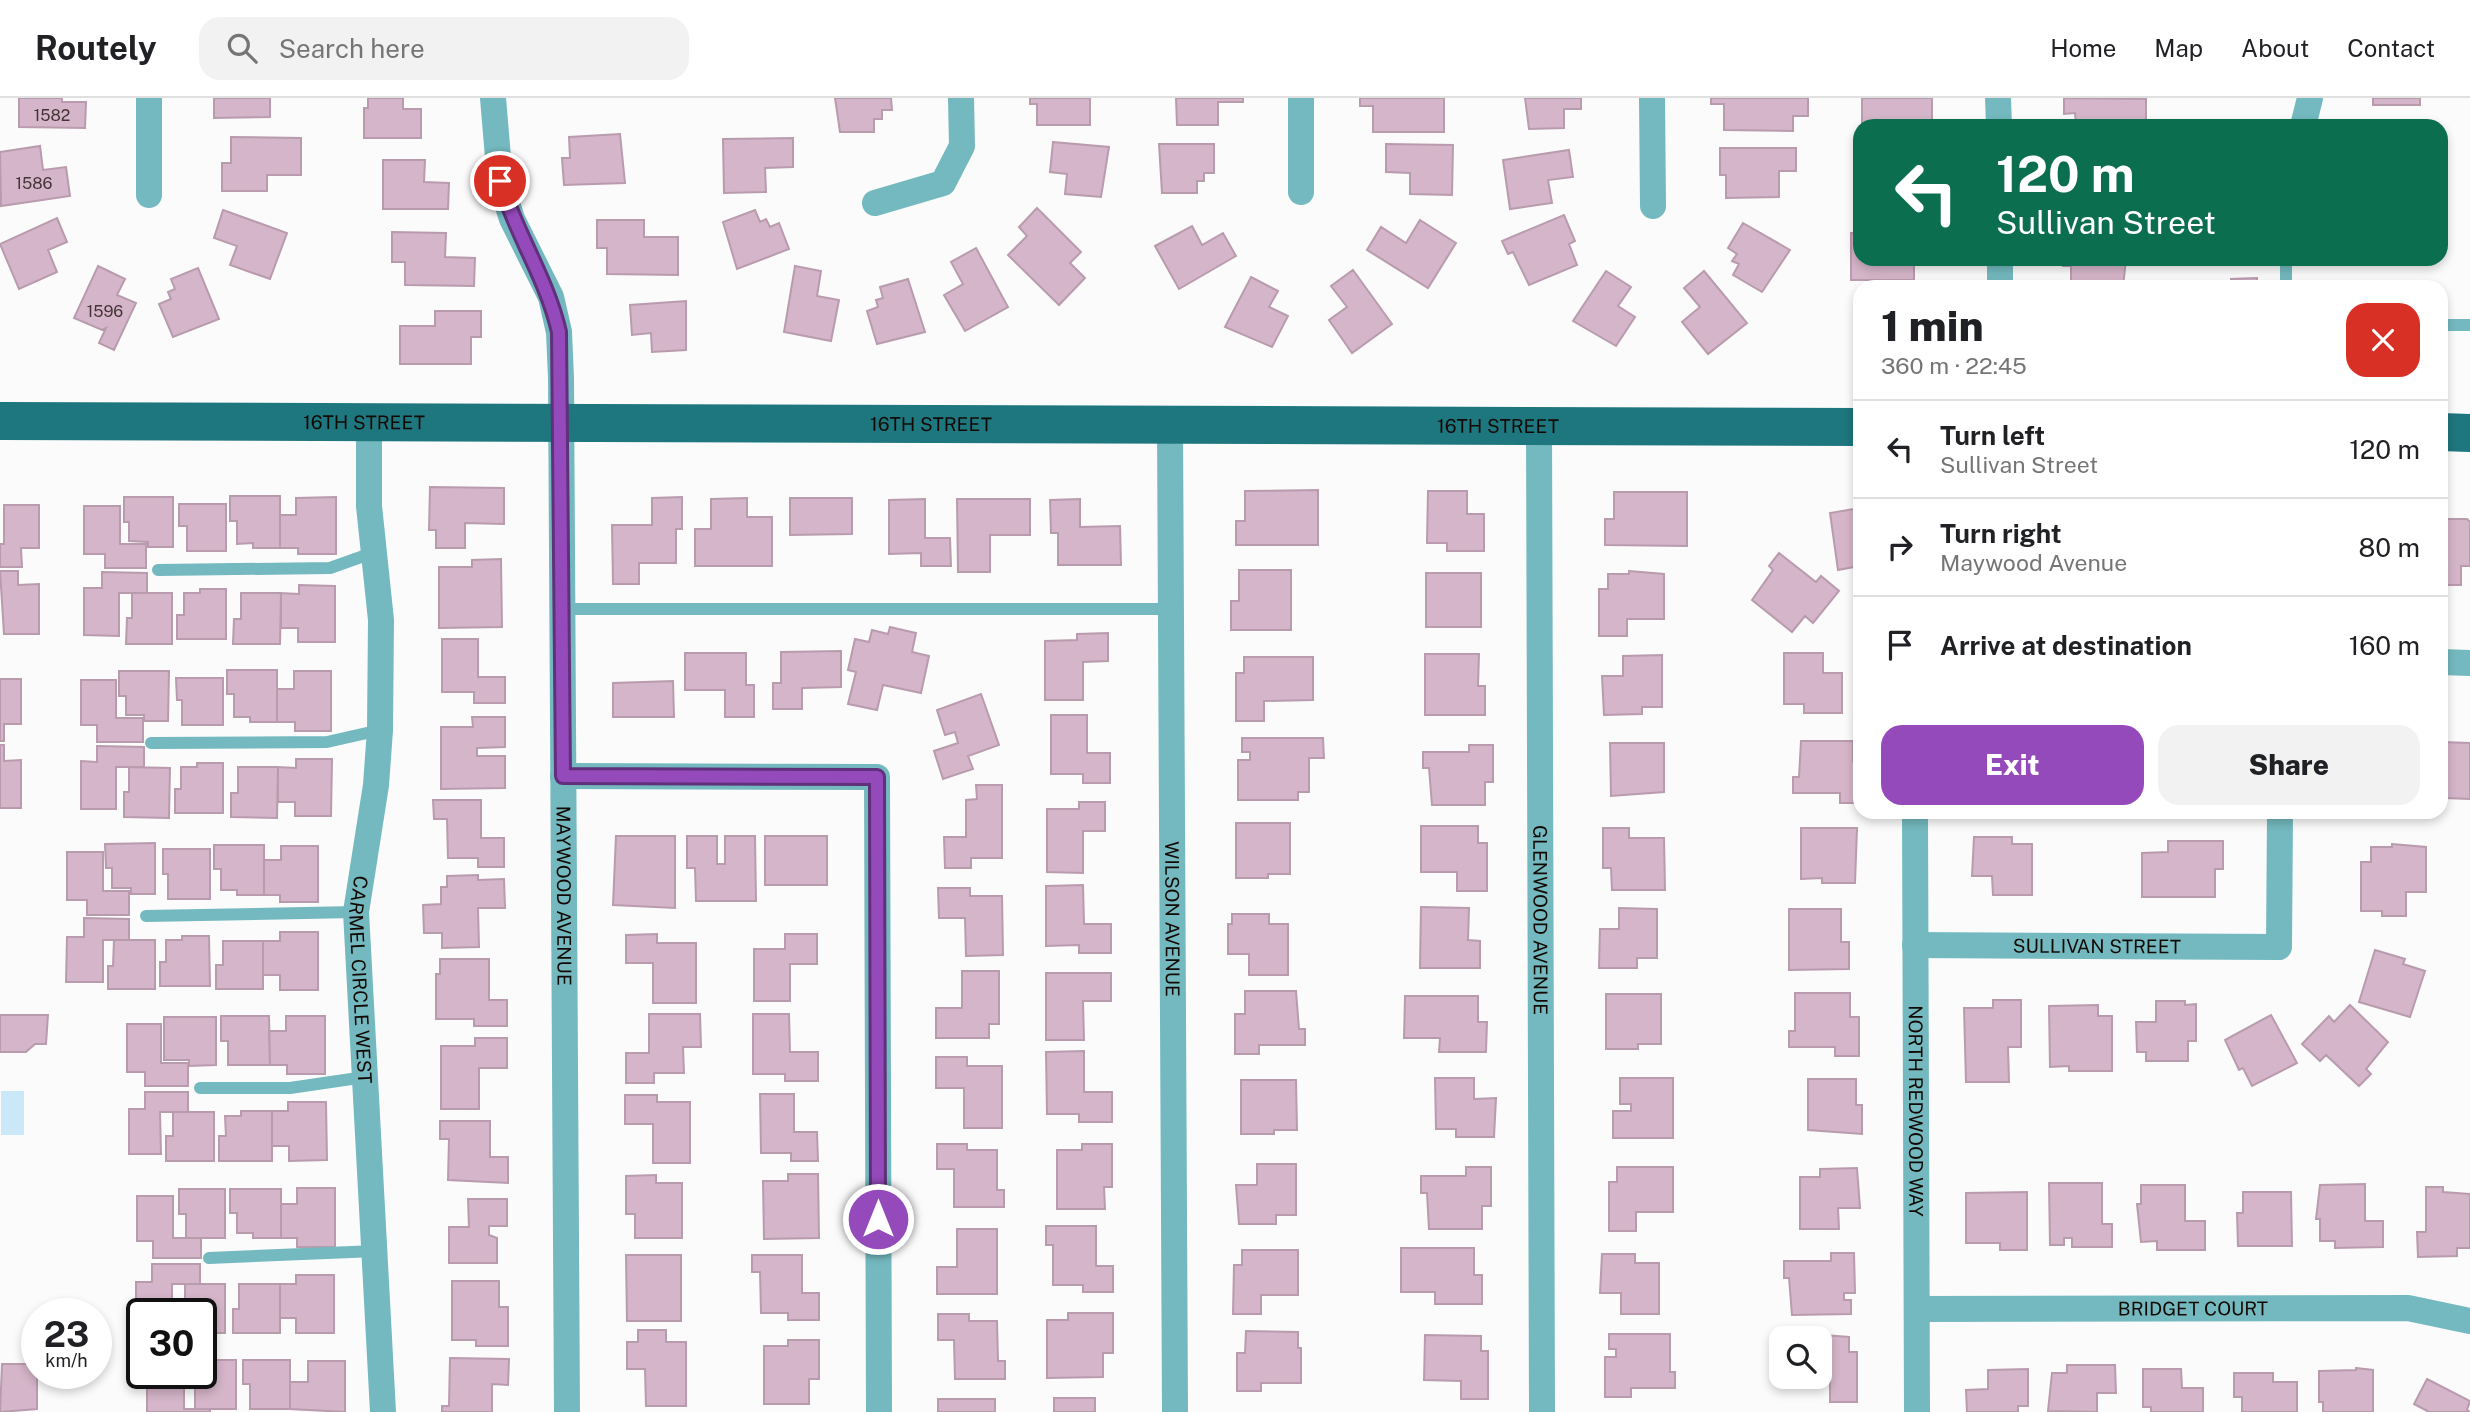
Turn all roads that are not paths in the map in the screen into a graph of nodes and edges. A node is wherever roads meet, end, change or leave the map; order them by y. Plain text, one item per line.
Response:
1 (149, 98) edge
2 (493, 98) edge
3 (961, 98) edge
4 (1301, 98) edge
5 (1652, 98) edge
6 (1998, 98) edge
7 (2310, 98) edge
8 (1999, 119) edge
9 (2304, 119) edge
10 (1301, 192) dead end
11 (149, 195) dead end
12 (876, 204) dead end
13 (1653, 205) dead end
14 (2448, 325) edge
15 (2470, 325) edge
16 (0, 421) edge
17 (369, 422) junction
18 (561, 422) junction
19 (1170, 425) junction
20 (1539, 426) junction
21 (1853, 427) edge
22 (2448, 432) edge
23 (2470, 433) edge
24 (375, 552) junction
25 (158, 570) dead end
26 (562, 609) junction
27 (1170, 609) junction
28 (2448, 662) edge
29 (2470, 663) edge
30 (380, 730) junction
31 (151, 743) dead end
32 (563, 776) junction
33 (1915, 819) edge
34 (2280, 819) edge
35 (356, 912) junction
36 (146, 916) dead end
37 (1915, 945) junction
38 (365, 1077) junction
39 (200, 1088) dead end
40 (376, 1251) junction
41 (209, 1258) dead end
42 (1917, 1309) junction
43 (2470, 1321) edge
44 (383, 1412) edge
45 (567, 1412) edge
46 (879, 1412) edge
47 (1175, 1412) edge
48 (1542, 1412) edge
49 (1917, 1412) edge

1 - 11 street
2 - 18 street, MAYWOOD AVENUE
3 - 12 street
4 - 10 street
5 - 13 street
6 - 8 street
7 - 9 street
14 - 15 lane
16 - 17 main road, 16TH STREET
17 - 18 main road, 16TH STREET
17 - 24 street, CARMEL CIRCLE WEST
18 - 19 main road, 16TH STREET
18 - 26 street, MAYWOOD AVENUE
19 - 20 main road, 16TH STREET
19 - 27 street, WILSON AVENUE
20 - 21 main road, 16TH STREET
20 - 48 street, GLENWOOD AVENUE
22 - 23 main road
24 - 25 lane
24 - 30 street, CARMEL CIRCLE WEST
26 - 27 lane
26 - 32 street, MAYWOOD AVENUE
27 - 47 street, WILSON AVENUE
28 - 29 street
30 - 31 lane
30 - 35 street, CARMEL CIRCLE WEST
32 - 45 street, MAYWOOD AVENUE
32 - 46 street
33 - 37 street, NORTH REDWOOD WAY
34 - 37 street, SULLIVAN STREET
35 - 36 lane
35 - 38 street, CARMEL CIRCLE WEST
37 - 42 street, NORTH REDWOOD WAY
38 - 39 lane
38 - 40 street, CARMEL CIRCLE WEST
40 - 41 lane
40 - 44 street, CARMEL CIRCLE WEST
42 - 43 street, BRIDGET COURT
42 - 49 street, NORTH REDWOOD WAY

